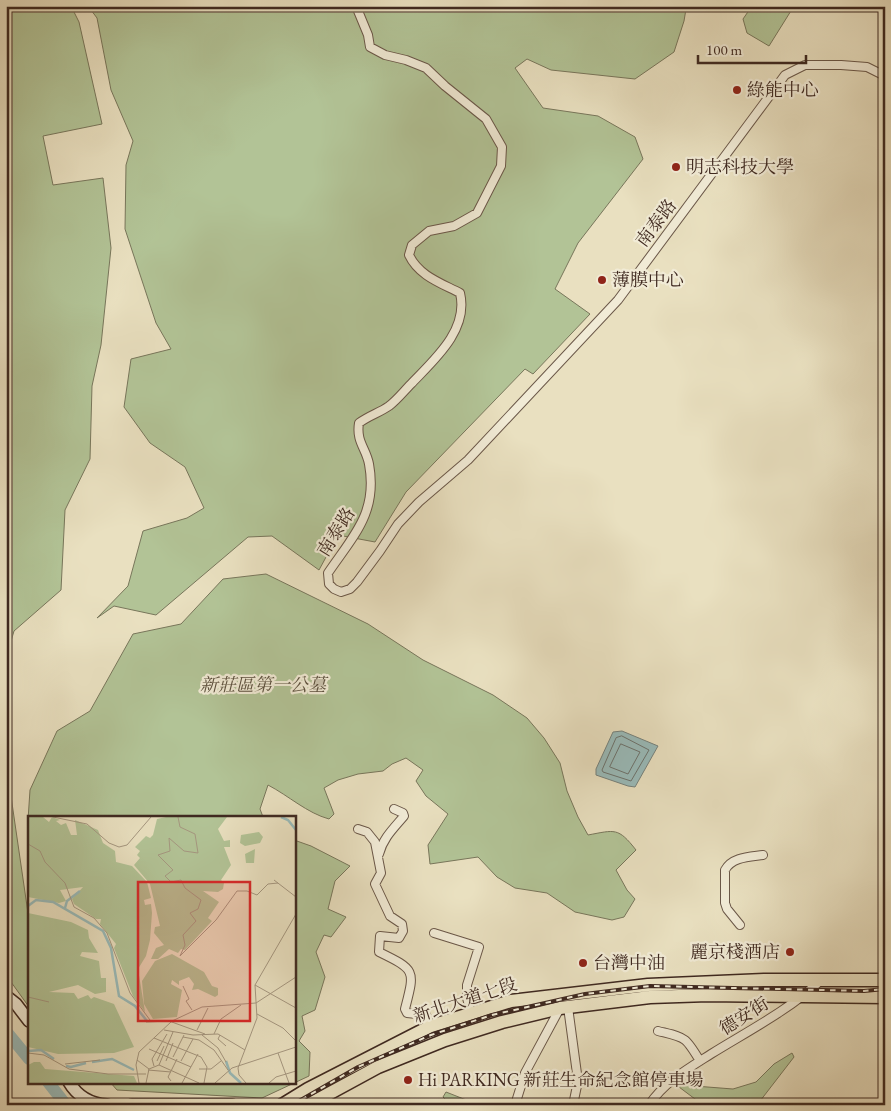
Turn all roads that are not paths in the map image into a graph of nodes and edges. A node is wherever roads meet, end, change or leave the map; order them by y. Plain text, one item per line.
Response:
1 (356, 6) edge
2 (885, 76) edge
3 (394, 809) dead end
4 (358, 829) dead end
5 (763, 855) dead end
6 (378, 859) junction
7 (740, 925) dead end
8 (434, 934) dead end
9 (821, 980) junction
10 (885, 980) edge
11 (6, 996) edge
12 (803, 997) junction
13 (885, 998) edge
14 (564, 1008) junction
15 (470, 1013) junction
16 (28, 1020) edge
17 (431, 1026) junction
18 (658, 1031) dead end
19 (700, 1061) junction
20 (70, 1084) edge
21 (96, 1104) edge
22 (107, 1105) edge
23 (132, 1105) edge
24 (232, 1105) edge
25 (282, 1105) edge
26 (308, 1105) edge
27 (515, 1105) edge
28 (573, 1105) edge
29 (649, 1105) edge

1 - 2 street, 南泰路
3 - 6 street
4 - 6 street
5 - 7 street
6 - 17 street
8 - 15 street
9 - 10 main road, 新北大道七段
9 - 12 street, 德安街
9 - 15 main road, 新北大道七段
11 - 16 street
12 - 13 main road, 新北大道七段
12 - 14 main road, 新北大道七段
12 - 19 street, 德安街
14 - 26 main road, 新北大道七段
14 - 27 street
14 - 28 street
15 - 17 main road, 新北大道七段
17 - 25 main road, 新北大道七段
18 - 19 street
19 - 29 street, 德安街
20 - 21 street
21 - 22 street
23 - 24 street

